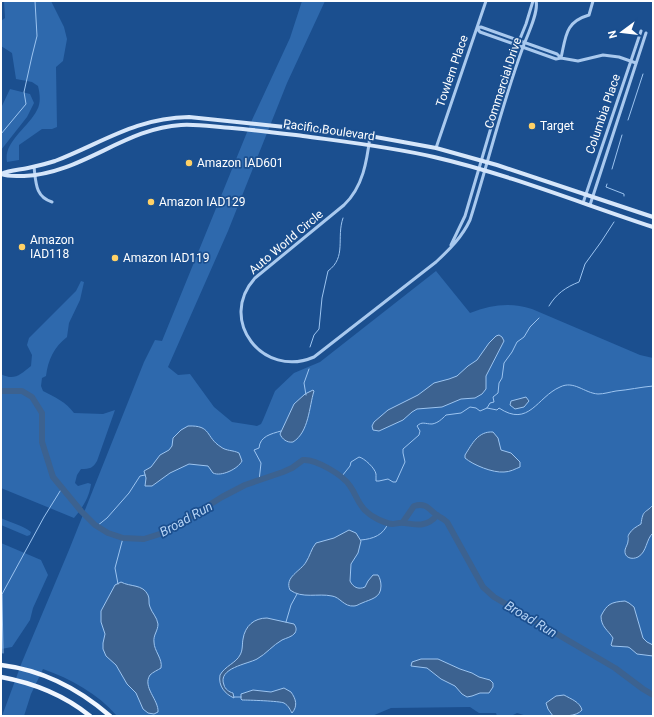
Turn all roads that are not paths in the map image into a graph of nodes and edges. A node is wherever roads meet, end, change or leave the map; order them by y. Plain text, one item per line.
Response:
1 (486, 1) edge
2 (534, 1) edge
3 (593, 1) edge
4 (477, 28) junction
5 (641, 31) dead end
6 (646, 33) dead end
7 (520, 40) junction
8 (525, 42) junction
9 (517, 46) junction
10 (523, 48) junction
11 (561, 58) junction
12 (630, 61) junction
13 (636, 63) junction
14 (370, 136) junction
15 (369, 145) junction
16 (436, 148) junction
17 (481, 160) junction
18 (487, 162) junction
19 (34, 167) junction
20 (479, 169) junction
21 (485, 170) junction
22 (1, 174) edge
23 (35, 175) junction
24 (586, 194) junction
25 (592, 196) junction
26 (52, 202) dead end
27 (583, 203) junction
28 (590, 205) junction
29 (653, 217) edge
30 (653, 227) edge
31 (449, 249) junction
32 (1, 665) edge
33 (1, 677) edge
34 (90, 716) edge
35 (110, 716) edge

1 - 4 street, Towlern Place
2 - 7 street, Commercial Drive
2 - 8 street, Commercial Drive
3 - 11 street
4 - 7 street
4 - 9 street
4 - 16 street, Towlern Place
5 - 12 street, Columbia Place
6 - 13 street, Columbia Place
7 - 8 street
7 - 9 street, Commercial Drive
8 - 10 street, Commercial Drive
8 - 11 street
9 - 10 street
9 - 17 street, Commercial Drive
10 - 11 street
10 - 18 street, Commercial Drive
11 - 12 street
12 - 13 street
12 - 24 street, Columbia Place
13 - 25 street, Columbia Place
14 - 15 street, Auto World Circle
14 - 16 main road, Pacific Boulevard
14 - 19 main road, Pacific Boulevard
15 - 20 main road, Pacific Boulevard
15 - 23 main road, Pacific Boulevard
15 - 31 street, Auto World Circle
16 - 17 main road, Pacific Boulevard
17 - 18 main road, Pacific Boulevard
17 - 20 street, Auto World Circle
18 - 21 street, Commercial Drive
18 - 24 main road, Pacific Boulevard
19 - 22 main road, Pacific Boulevard
19 - 23 street
20 - 21 main road, Pacific Boulevard
20 - 31 street, Auto World Circle
21 - 27 main road, Pacific Boulevard
21 - 31 street, Auto World Circle
22 - 23 main road, Pacific Boulevard
23 - 26 street
24 - 25 main road, Pacific Boulevard
24 - 27 street, Columbia Place
25 - 28 street, Columbia Place
25 - 29 main road, Pacific Boulevard
27 - 28 main road, Pacific Boulevard
28 - 30 main road, Pacific Boulevard
32 - 35 main road
33 - 34 main road

